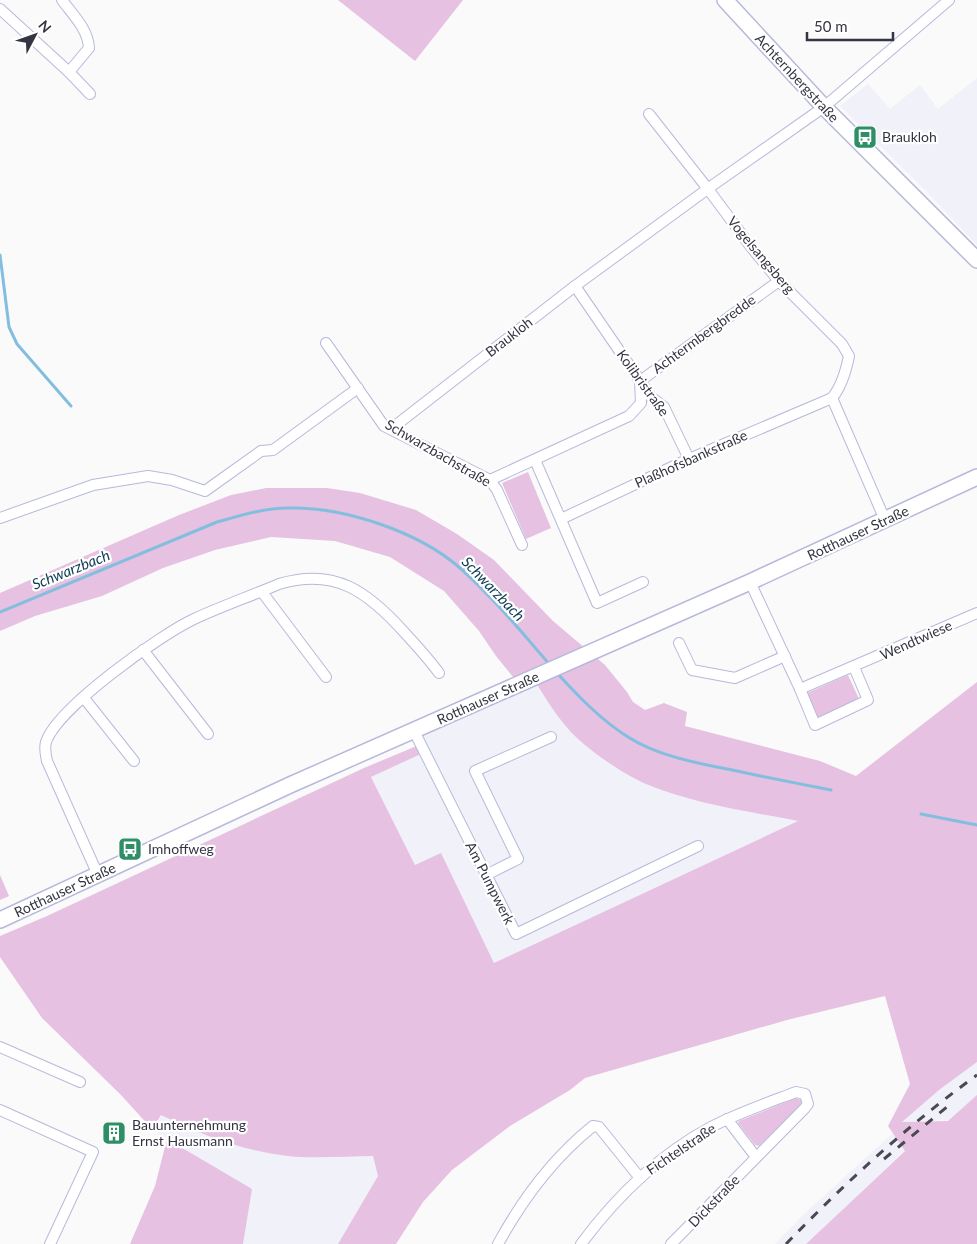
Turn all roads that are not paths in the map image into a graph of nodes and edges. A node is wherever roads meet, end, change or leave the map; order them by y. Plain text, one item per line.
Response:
1 (62, 0) edge
2 (725, 0) edge
3 (949, 0) edge
4 (0, 9) edge
5 (69, 72) junction
6 (90, 94) dead end
7 (824, 107) junction
8 (649, 114) dead end
9 (708, 189) junction
10 (977, 260) edge
11 (779, 281) junction
12 (575, 286) junction
13 (326, 343) dead end
14 (640, 381) junction
15 (358, 388) junction
16 (832, 398) junction
17 (391, 429) junction
18 (689, 459) junction
19 (535, 460) junction
20 (977, 477) edge
21 (490, 480) junction
22 (0, 518) edge
23 (561, 519) junction
24 (885, 520) junction
25 (522, 544) dead end
26 (643, 582) dead end
27 (750, 582) junction
28 (262, 592) junction
29 (977, 613) edge
30 (679, 643) dead end
31 (143, 650) junction
32 (785, 656) junction
33 (854, 667) junction
34 (439, 672) dead end
35 (326, 678) dead end
36 (800, 689) junction
37 (84, 698) junction
38 (414, 731) junction
39 (208, 734) dead end
40 (551, 737) dead end
41 (134, 761) dead end
42 (698, 846) dead end
43 (98, 875) junction
44 (486, 875) junction
45 (0, 920) edge
46 (0, 1047) edge
47 (80, 1082) dead end
48 (805, 1094) joint
49 (0, 1110) edge
50 (727, 1119) junction
51 (756, 1157) junction
52 (640, 1178) junction
53 (50, 1244) edge
54 (498, 1244) edge
55 (581, 1244) edge
56 (671, 1244) edge

1 - 5 street
2 - 7 main road, Achternbergstraße
3 - 7 street, Braukloh
4 - 5 street
5 - 6 street
7 - 9 street, Braukloh
7 - 10 main road, Achternbergstraße
8 - 9 street, Vogelsangsberg
9 - 11 street, Vogelsangsberg
9 - 12 street, Braukloh
11 - 14 street, Achtermbergbredde
11 - 16 street, Vogelsangsberg
12 - 14 street, Kolibristraße
12 - 17 street, Braukloh
13 - 15 street, Schwarzbachstraße
14 - 18 street, Kolibristraße
14 - 19 street, Achtermbergbredde
15 - 17 street, Schwarzbachstraße
15 - 22 street
16 - 18 street, Plaßhofsbankstraße
16 - 24 street
17 - 21 street, Schwarzbachstraße
18 - 23 street, Plaßhofsbankstraße
19 - 21 street, Achtermbergbredde
19 - 23 street
20 - 24 main road, Rotthauser Straße
21 - 25 street, Schwarzbachstraße
23 - 26 street
24 - 27 main road, Rotthauser Straße
27 - 32 street
27 - 38 main road, Rotthauser Straße
28 - 31 street
28 - 34 street
28 - 35 street
29 - 33 street, Wendtwiese
30 - 32 street
31 - 37 street
31 - 39 street
32 - 36 street
33 - 36 street, Wendtwiese
33 - 36 street
37 - 41 street
37 - 43 street
38 - 43 main road, Rotthauser Straße
38 - 44 street, Am Pumpwerk
40 - 44 street
42 - 44 street, Am Pumpwerk
43 - 45 main road, Rotthauser Straße
46 - 47 street
48 - 50 street, Fichtelstraße
48 - 51 street, Dickstraße
49 - 53 street
50 - 51 street
50 - 52 street, Fichtelstraße
51 - 56 street, Dickstraße
52 - 54 street
52 - 55 street, Fichtelstraße

